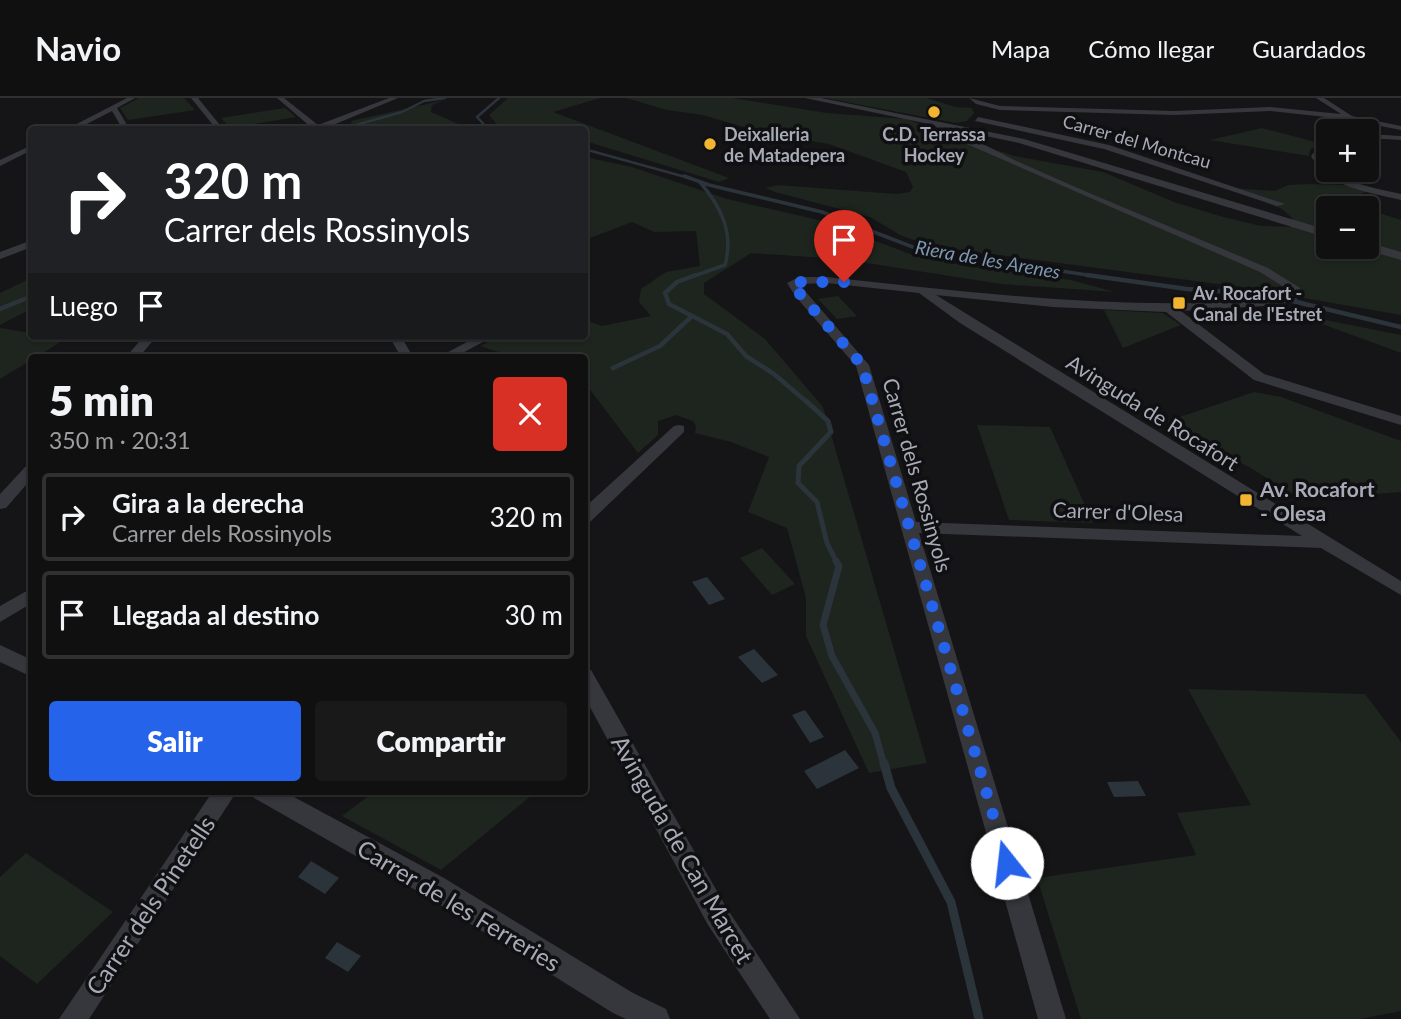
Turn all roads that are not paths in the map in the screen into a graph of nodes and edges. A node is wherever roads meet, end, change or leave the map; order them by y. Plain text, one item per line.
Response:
1 (132, 98) edge
2 (194, 98) edge
3 (280, 98) edge
4 (396, 98) edge
5 (809, 98) edge
6 (972, 98) edge
7 (1000, 98) edge
8 (1319, 98) edge
9 (1328, 100) edge
10 (113, 107) junction
11 (991, 107) junction
12 (1345, 117) junction
13 (980, 119) junction
14 (76, 126) edge
15 (125, 126) edge
16 (218, 126) edge
17 (312, 126) edge
18 (321, 126) edge
19 (1401, 128) edge
20 (960, 133) junction
21 (1379, 137) edge
22 (1401, 138) edge
23 (28, 149) edge
24 (0, 163) edge
25 (1353, 182) edge
26 (1401, 197) edge
27 (1280, 204) dead end
28 (1316, 230) edge
29 (28, 245) edge
30 (1379, 250) edge
31 (0, 256) edge
32 (1401, 256) edge
33 (921, 290) junction
34 (1169, 308) junction
35 (147, 340) edge
36 (480, 340) edge
37 (135, 354) edge
38 (451, 354) edge
39 (1401, 421) edge
40 (680, 429) dead end
41 (28, 472) edge
42 (0, 504) edge
43 (588, 514) edge
44 (910, 527) junction
45 (1325, 542) junction
46 (1401, 589) edge
47 (28, 597) edge
48 (0, 615) edge
49 (0, 653) edge
50 (28, 667) edge
51 (588, 683) edge
52 (223, 795) edge
53 (269, 795) edge
54 (73, 1019) edge
55 (656, 1019) edge
56 (786, 1019) edge
57 (1052, 1019) edge

1 - 10 street
2 - 16 street
3 - 17 street
4 - 18 street
5 - 20 street
6 - 11 street
7 - 11 street
8 - 9 street
9 - 12 street
10 - 14 street
10 - 15 street
11 - 12 street
11 - 13 street
11 - 13 street
12 - 19 street
13 - 20 street
13 - 27 street, Carrer del Montcau
20 - 28 street
20 - 34 street, Carrer dels Rossinyols
21 - 22 street
23 - 24 street
25 - 26 street
29 - 31 street
30 - 32 street
33 - 34 street, Carrer dels Rossinyols
33 - 44 street, Carrer dels Rossinyols
33 - 45 street, Avinguda de Rocafort
34 - 39 street
35 - 37 street
36 - 38 street
40 - 43 street
41 - 42 street
44 - 45 street, Carrer d'Olesa
44 - 57 street, Carrer dels Rossinyols
45 - 46 street, Avinguda de Rocafort
47 - 48 street
49 - 50 street
51 - 56 street, Avinguda de Can Marcet
52 - 54 street, Carrer dels Pinetells
53 - 55 street, Carrer de les Ferreries

